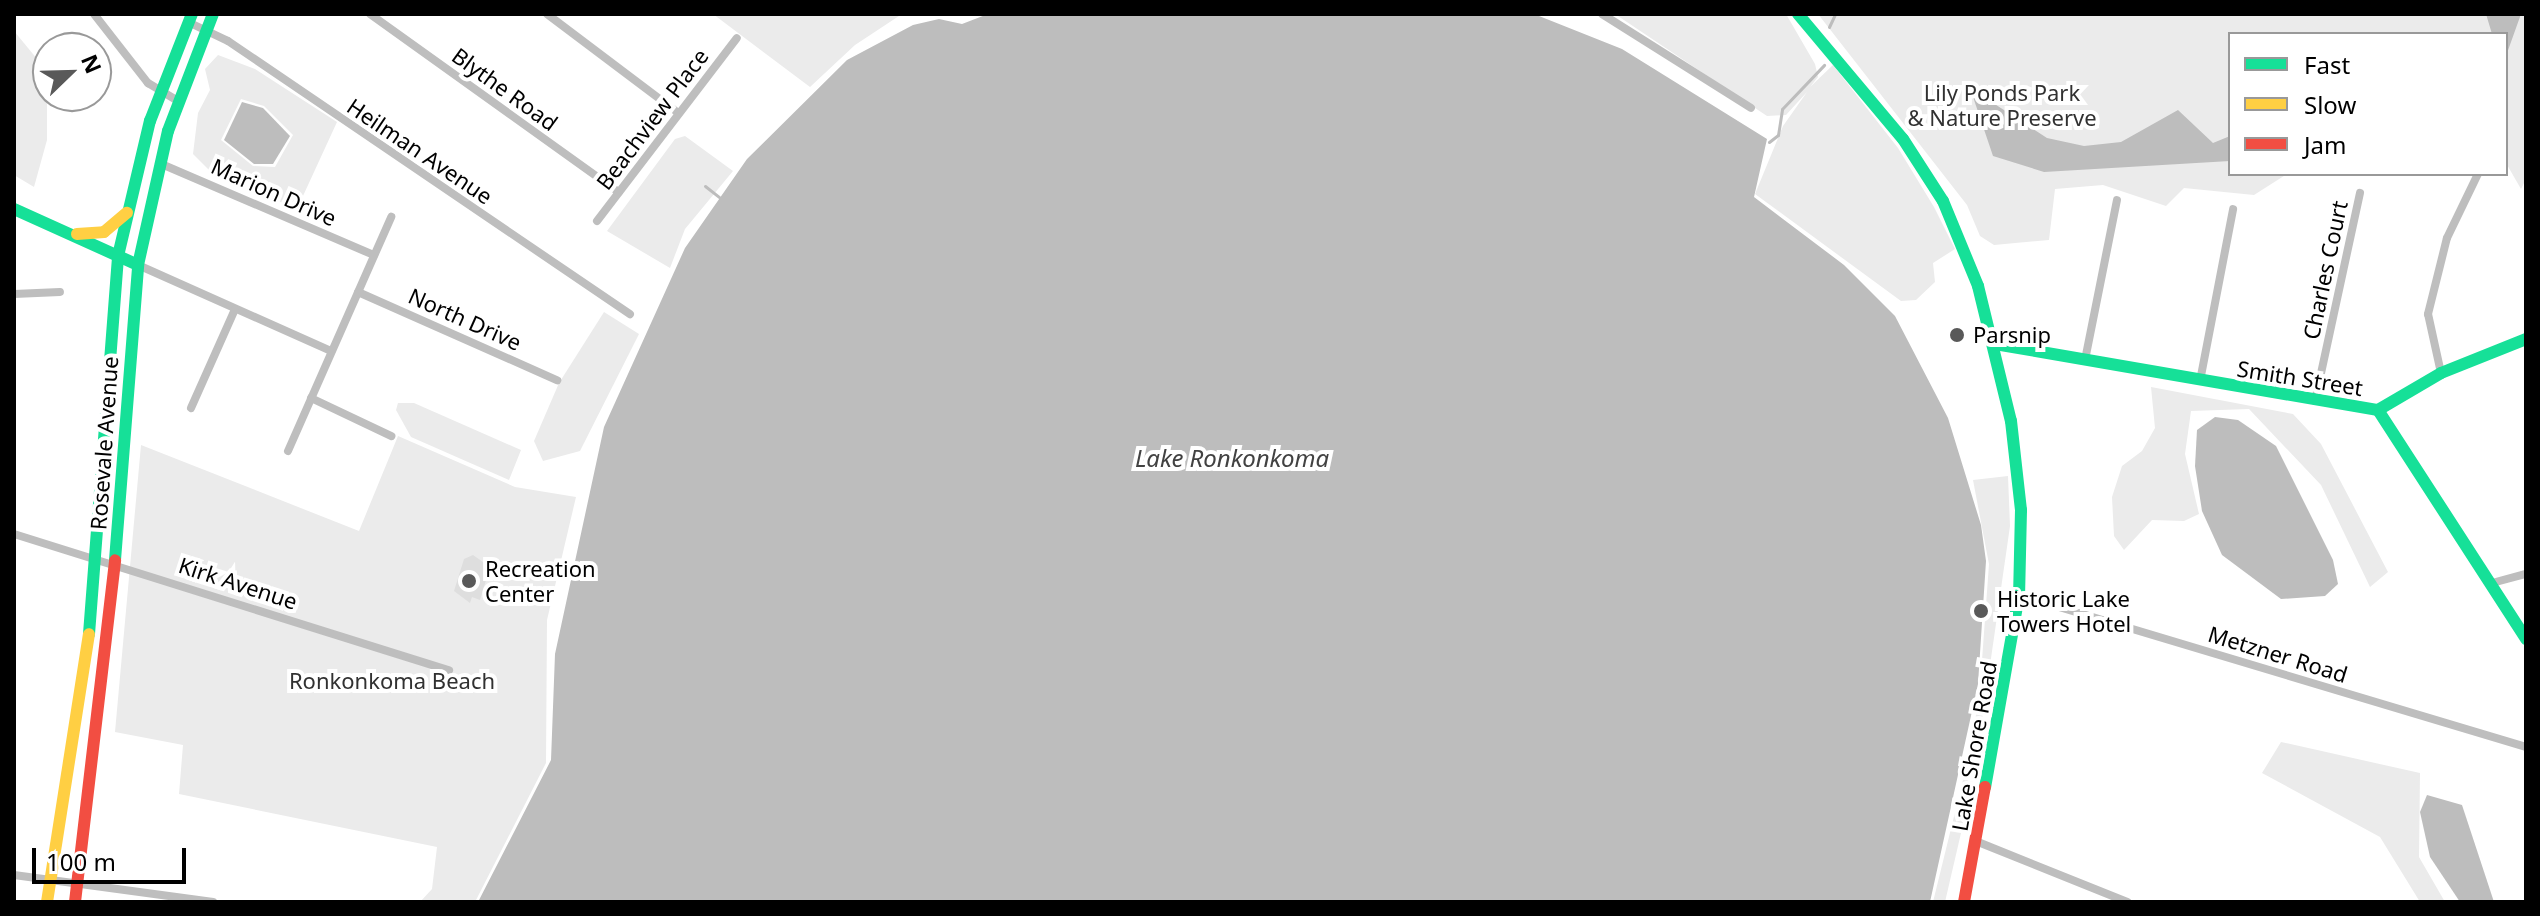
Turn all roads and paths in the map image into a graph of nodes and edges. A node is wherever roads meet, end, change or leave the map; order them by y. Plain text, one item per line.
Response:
1 (94, 14) edge
2 (213, 14) edge
3 (370, 14) edge
4 (547, 14) edge
5 (1602, 14) edge
6 (1798, 14) edge
7 (190, 18) edge
8 (559, 18) edge
9 (204, 30) junction
10 (737, 38) dead end
11 (160, 92) junction
12 (178, 101) junction
13 (1751, 108) dead end
14 (677, 112) junction
15 (159, 163) junction
16 (2477, 176) edge
17 (619, 192) junction
18 (2360, 193) dead end
19 (2117, 200) dead end
20 (14, 209) edge
21 (2233, 209) dead end
22 (127, 213) junction
23 (391, 217) dead end
24 (597, 221) dead end
25 (70, 234) junction
26 (374, 255) junction
27 (118, 256) junction
28 (138, 265) junction
29 (60, 292) dead end
30 (358, 292) junction
31 (14, 294) edge
32 (235, 309) junction
33 (630, 314) dead end
34 (2526, 339) edge
35 (1995, 344) junction
36 (331, 351) junction
37 (2085, 360) junction
38 (2441, 373) junction
39 (557, 380) dead end
40 (2200, 381) junction
41 (311, 398) junction
42 (2314, 402) junction
43 (191, 408) dead end
44 (2378, 410) junction
45 (391, 436) dead end
46 (288, 451) dead end
47 (14, 534) edge
48 (96, 558) junction
49 (115, 565) junction
50 (2526, 574) edge
51 (2492, 583) junction
52 (2019, 595) junction
53 (2526, 639) edge
54 (449, 670) dead end
55 (2526, 747) edge
56 (1978, 842) junction
57 (14, 875) edge
58 (51, 880) junction
59 (78, 885) junction
60 (47, 902) edge
61 (75, 902) edge
62 (213, 902) edge
63 (1964, 902) edge
64 (2127, 902) edge

1 - 11 street
2 - 9 main road, Rosevale Avenue
3 - 17 street, Blythe Road
4 - 8 street
5 - 13 street
6 - 35 main road, Lake Shore Road
7 - 9 street, Heilman Avenue
7 - 11 main road, Rosevale Avenue
8 - 14 street
9 - 12 main road, Rosevale Avenue
9 - 33 street, Heilman Avenue
10 - 14 street, Beachview Place
11 - 12 street
11 - 22 main road, Rosevale Avenue
12 - 15 main road, Rosevale Avenue
14 - 17 street, Beachview Place
15 - 26 street, Marion Drive
15 - 28 main road, Rosevale Avenue
16 - 38 street
17 - 24 street, Beachview Place
18 - 42 street, Charles Court
19 - 37 street
20 - 25 main road
21 - 40 street
22 - 25 main road
22 - 27 main road, Rosevale Avenue
23 - 26 street
25 - 27 main road
26 - 30 street
27 - 28 main road
27 - 48 main road, Rosevale Avenue
28 - 32 street
28 - 49 main road, Rosevale Avenue
29 - 31 street
30 - 36 street
30 - 39 street, North Drive
32 - 36 street
32 - 43 street
34 - 38 main road
35 - 37 main road, Smith Street
35 - 52 main road, Lake Shore Road
36 - 41 street
37 - 40 main road, Smith Street
38 - 44 main road
40 - 42 main road, Smith Street
41 - 45 street
41 - 46 street
42 - 44 main road, Smith Street
44 - 51 main road, Smith Street
47 - 48 street, Kirk Avenue
48 - 49 street, Kirk Avenue
48 - 58 main road, Rosevale Avenue
49 - 54 street, Kirk Avenue
49 - 59 main road, Rosevale Avenue
50 - 51 street
51 - 53 main road, Smith Street
52 - 55 street, Metzner Road
52 - 56 main road, Lake Shore Road
56 - 63 main road, Lake Shore Road
56 - 64 street
57 - 58 street
58 - 59 street
58 - 60 main road, Rosevale Avenue
59 - 61 main road, Rosevale Avenue
59 - 62 street

